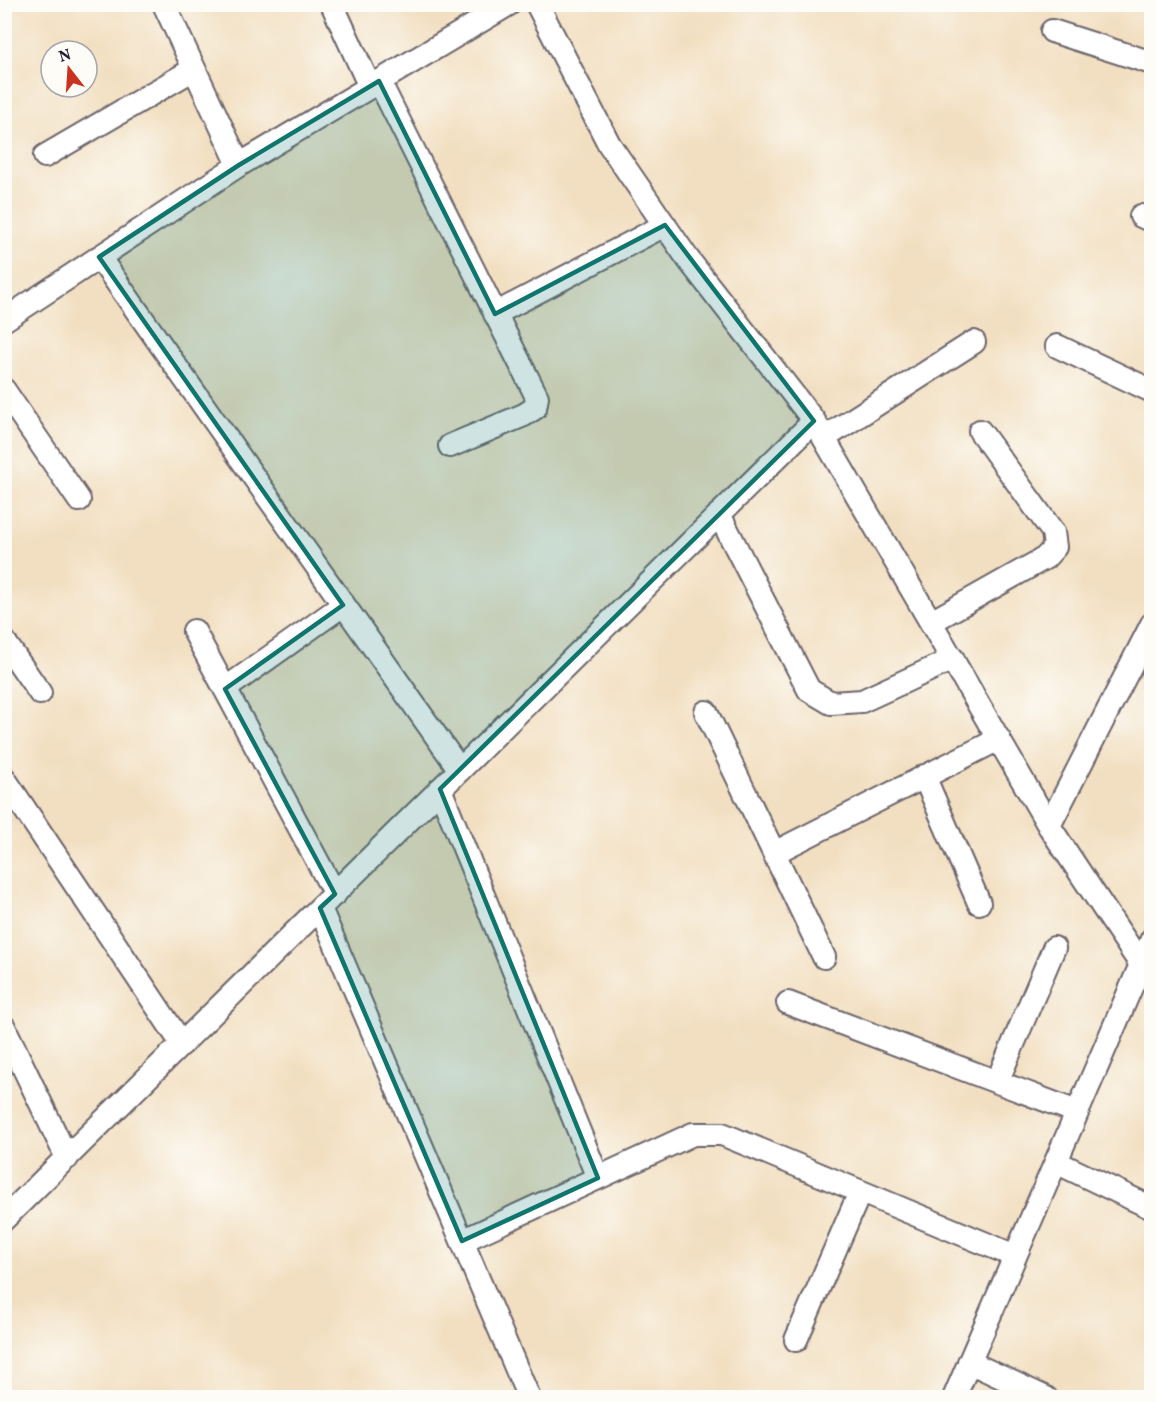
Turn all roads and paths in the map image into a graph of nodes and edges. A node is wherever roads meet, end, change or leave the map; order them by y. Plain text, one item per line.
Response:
1 (164, 4) edge
2 (332, 4) edge
3 (509, 4) edge
4 (537, 4) edge
5 (1052, 31) dead end
6 (1152, 63) edge
7 (194, 69) junction
8 (374, 84) junction
9 (45, 156) dead end
10 (239, 165) junction
11 (665, 225) junction
12 (99, 257) junction
13 (495, 314) junction
14 (4, 320) edge
15 (974, 342) dead end
16 (1057, 346) dead end
17 (4, 390) edge
18 (1152, 391) edge
19 (819, 429) junction
20 (980, 431) dead end
21 (450, 446) dead end
22 (79, 500) dead end
23 (719, 514) junction
24 (343, 605) junction
25 (931, 622) junction
26 (1152, 624) edge
27 (194, 631) dead end
28 (4, 641) edge
29 (953, 659) junction
30 (225, 689) junction
31 (40, 693) dead end
32 (706, 712) dead end
33 (999, 739) junction
34 (460, 770) junction
35 (924, 776) junction
36 (4, 778) edge
37 (440, 789) junction
38 (1049, 826) junction
39 (774, 852) junction
40 (328, 901) junction
41 (979, 903) dead end
42 (1152, 939) edge
43 (1054, 948) dead end
44 (824, 957) dead end
45 (1146, 966) edge
46 (788, 1003) dead end
47 (4, 1027) edge
48 (182, 1044) junction
49 (997, 1082) junction
50 (1077, 1112) junction
51 (67, 1158) junction
52 (1056, 1162) junction
53 (598, 1178) junction
54 (860, 1192) junction
55 (1152, 1208) edge
56 (4, 1219) edge
57 (462, 1241) junction
58 (1015, 1256) junction
59 (796, 1340) dead end
60 (969, 1362) junction
61 (529, 1398) edge
62 (954, 1398) edge
63 (1046, 1398) edge

1 - 7 street
2 - 8 street
3 - 8 street
4 - 11 street
5 - 6 street
7 - 9 street
7 - 10 street
8 - 10 street
8 - 13 street
10 - 12 street
11 - 13 street
11 - 19 street
12 - 14 street
12 - 24 street
13 - 21 street
15 - 19 street
16 - 18 street
17 - 22 street
19 - 23 street
19 - 25 street
20 - 25 street
23 - 29 street
23 - 34 street
24 - 30 street
24 - 34 street
25 - 29 street
26 - 38 street
27 - 30 street
28 - 31 street
29 - 33 street
30 - 40 street
32 - 39 street
33 - 35 street
33 - 38 street
34 - 37 street
35 - 39 street
35 - 41 street
36 - 48 street
37 - 40 street
37 - 53 street
38 - 45 street
39 - 44 street
40 - 48 street
40 - 57 street
42 - 45 street
43 - 49 street
45 - 50 street
46 - 49 street
47 - 51 street
48 - 51 street
49 - 50 street
50 - 52 street
51 - 56 street
52 - 55 street
52 - 58 street
53 - 54 street
53 - 57 street
54 - 58 street
54 - 59 street
57 - 61 street
58 - 60 street
60 - 62 street
60 - 63 street

